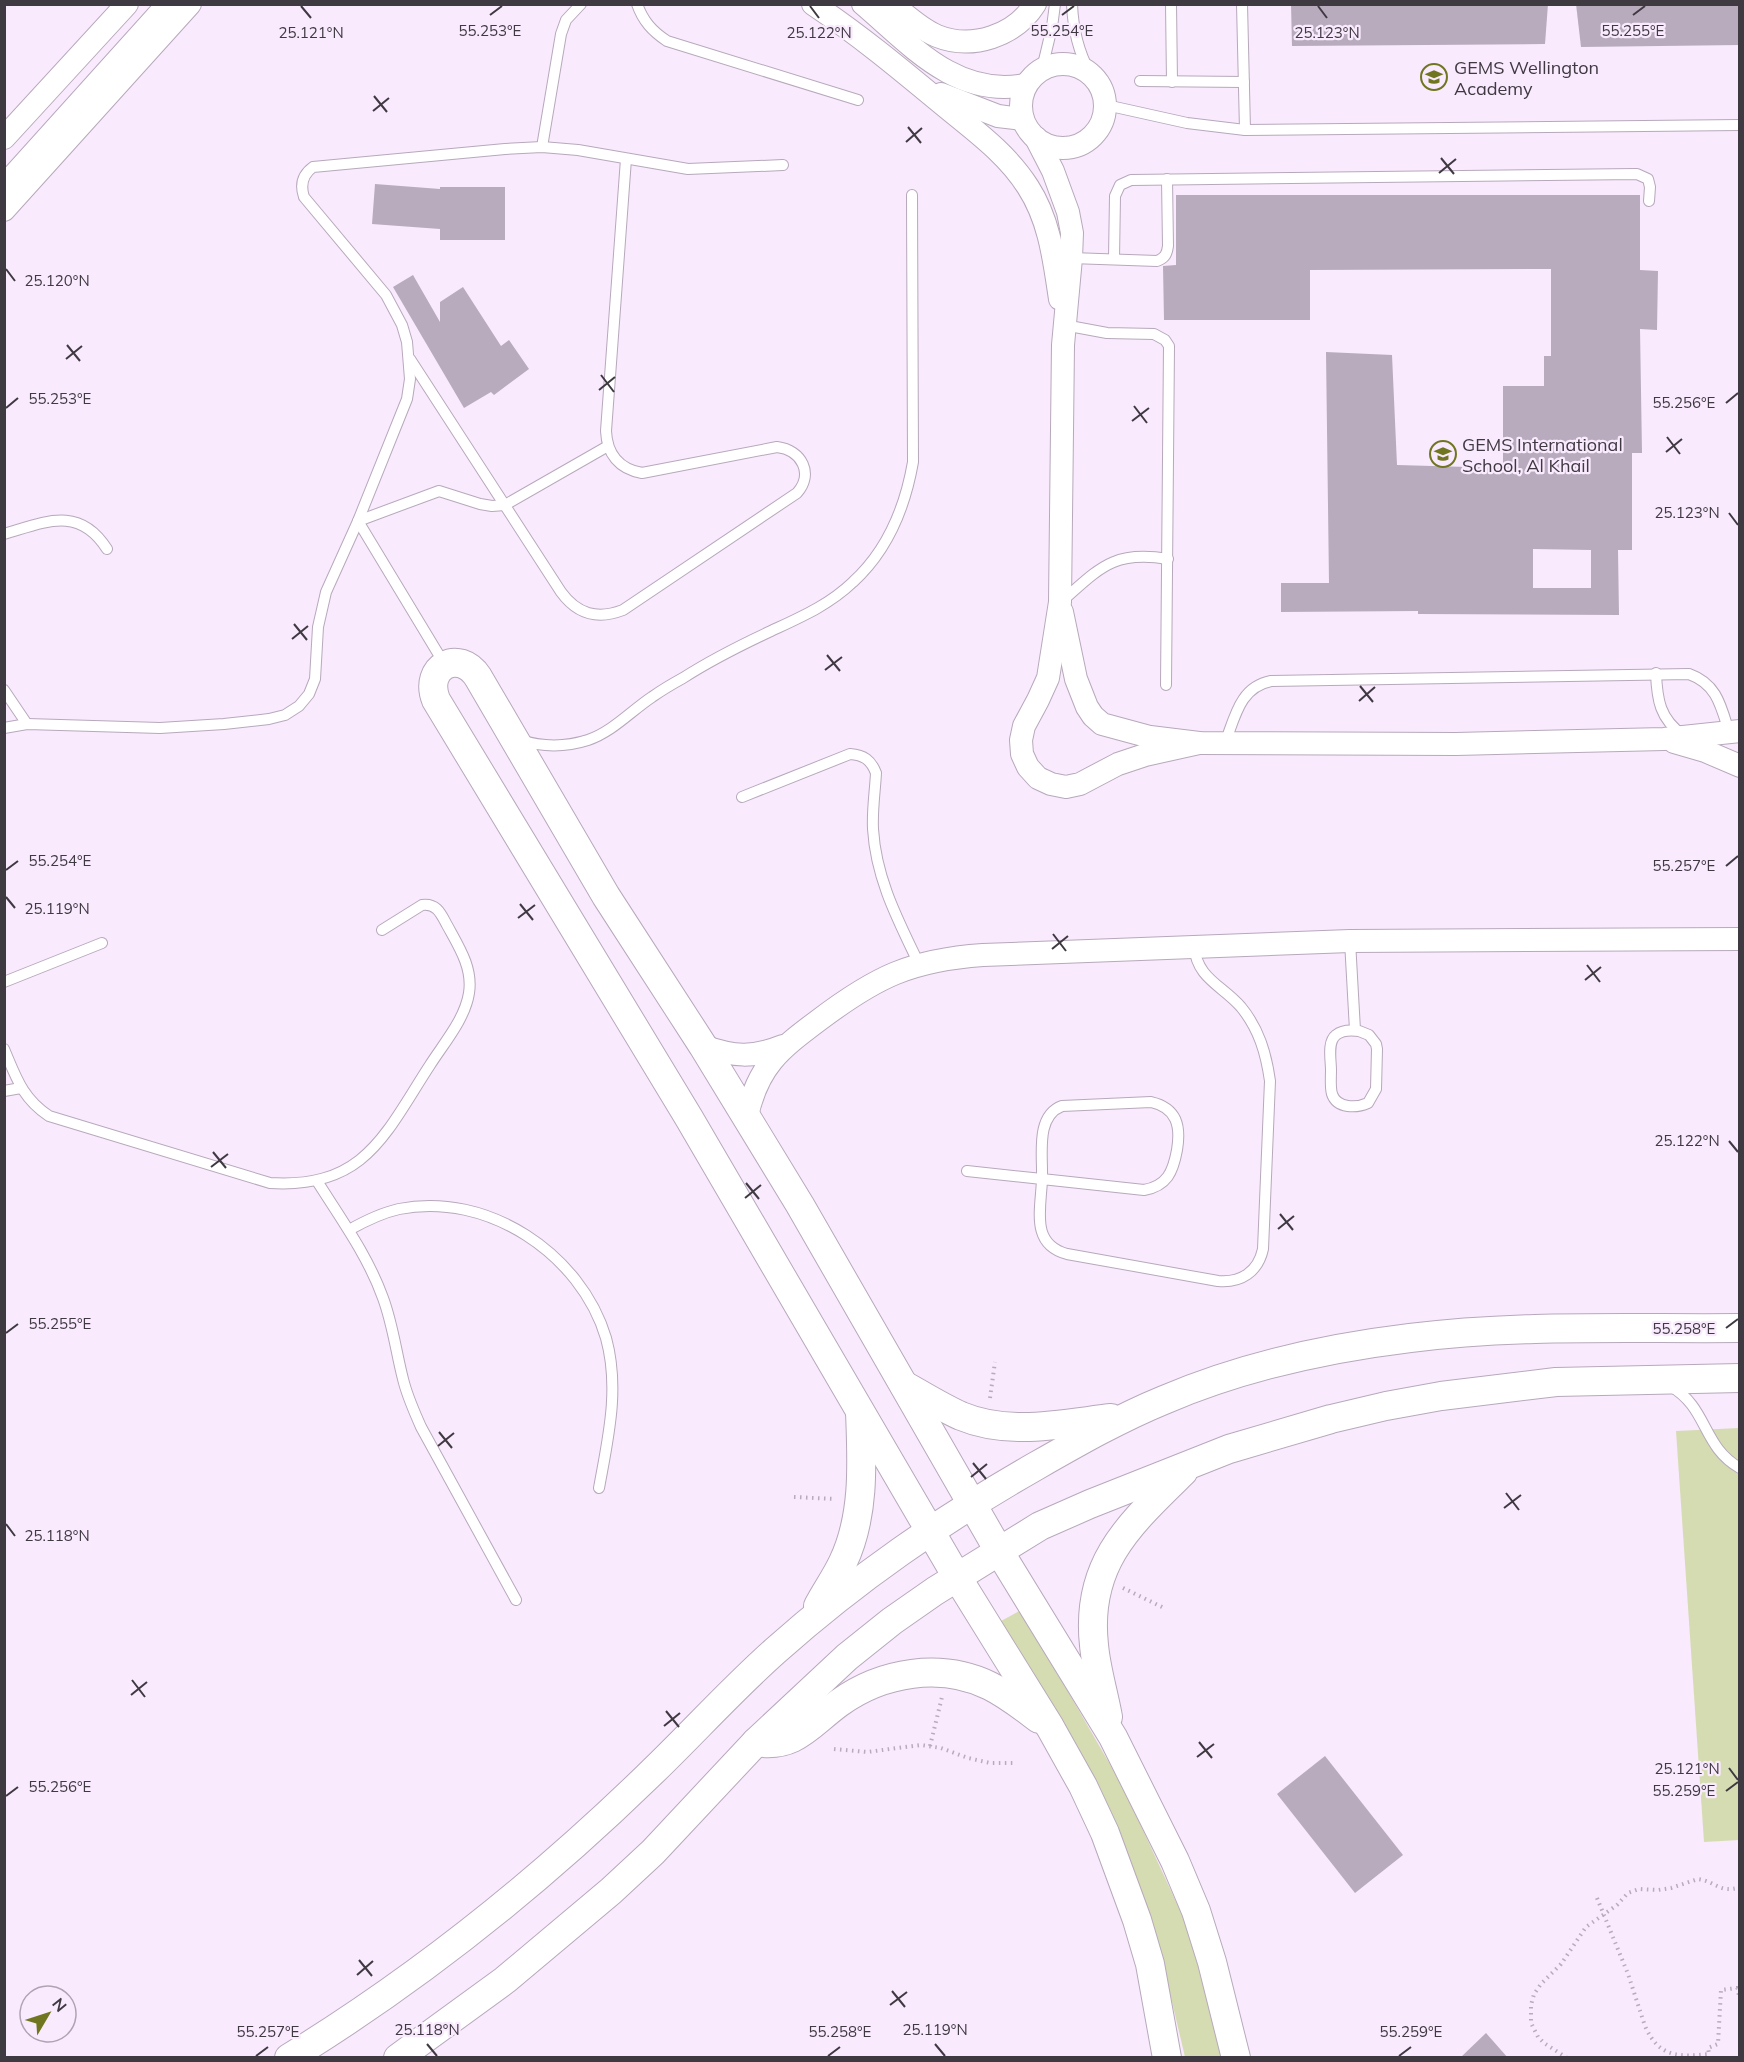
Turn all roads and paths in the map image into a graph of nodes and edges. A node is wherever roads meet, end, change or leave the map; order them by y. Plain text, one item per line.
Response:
1 (127, 4) edge
2 (168, 4) edge
3 (190, 4) edge
4 (581, 4) edge
5 (637, 4) edge
6 (813, 4) edge
7 (863, 4) edge
8 (891, 4) edge
9 (1035, 4) edge
10 (1054, 4) edge
11 (1072, 4) edge
12 (1171, 4) edge
13 (1242, 4) edge
14 (1042, 69) junction
15 (1090, 73) junction
16 (908, 76) junction
17 (1140, 81) dead end
18 (1172, 82) junction
19 (1244, 82) junction
20 (1025, 85) junction
21 (858, 100) dead end
22 (1106, 105) junction
23 (1022, 119) junction
24 (1740, 125) edge
25 (1245, 130) junction
26 (4, 138) edge
27 (1036, 138) junction
28 (542, 147) junction
29 (626, 159) junction
30 (783, 165) dead end
31 (1167, 179) junction
32 (4, 186) edge
33 (912, 195) dead end
34 (1649, 201) dead end
35 (4, 210) edge
36 (1071, 258) junction
37 (1114, 259) junction
38 (1064, 325) junction
39 (410, 359) junction
40 (608, 446) junction
41 (505, 504) junction
42 (358, 520) junction
43 (4, 534) edge
44 (107, 549) dead end
45 (1168, 559) junction
46 (1060, 602) junction
47 (445, 665) junction
48 (1656, 673) junction
49 (1166, 685) dead end
50 (4, 690) edge
51 (27, 724) junction
52 (4, 728) edge
53 (1734, 732) edge
54 (514, 738) junction
55 (1674, 738) junction
56 (1225, 742) junction
57 (1199, 743) junction
58 (1740, 766) edge
59 (742, 797) dead end
60 (382, 930) dead end
61 (1740, 939) edge
62 (1350, 941) junction
63 (102, 943) dead end
64 (1194, 946) junction
65 (919, 964) junction
66 (4, 981) edge
67 (1355, 1030) junction
68 (703, 1046) junction
69 (785, 1046) junction
70 (4, 1049) edge
71 (21, 1088) junction
72 (4, 1091) edge
73 (747, 1116) junction
74 (967, 1171) dead end
75 (1042, 1179) junction
76 (317, 1181) junction
77 (349, 1230) junction
78 (1740, 1328) edge
79 (995, 1362) dead end
80 (1740, 1378) edge
81 (1657, 1379) junction
82 (904, 1385) junction
83 (860, 1410) junction
84 (1132, 1415) junction
85 (986, 1423) junction
86 (1194, 1462) junction
87 (1740, 1468) edge
88 (599, 1488) dead end
89 (794, 1497) dead end
90 (859, 1501) junction
91 (972, 1503) junction
92 (930, 1530) junction
93 (999, 1551) junction
94 (957, 1577) junction
95 (1100, 1578) junction
96 (516, 1600) dead end
97 (1164, 1608) dead end
98 (809, 1622) junction
99 (948, 1674) junction
100 (1050, 1726) junction
101 (1113, 1737) junction
102 (756, 1742) junction
103 (930, 1746) junction
104 (834, 1749) dead end
105 (1013, 1763) dead end
106 (1740, 1887) edge
107 (1597, 1898) dead end
108 (1604, 1914) junction
109 (1740, 1999) edge
110 (289, 2058) edge
111 (398, 2058) edge
112 (1167, 2058) edge
113 (1236, 2058) edge
114 (1567, 2058) edge

1 - 26 street
2 - 32 street
3 - 35 street
4 - 28 lane
5 - 21 lane
6 - 16 street
7 - 20 street
8 - 9 street
10 - 14 lane
11 - 15 lane
12 - 18 lane
13 - 19 lane
14 - 15 street
14 - 20 street
15 - 22 street
16 - 23 street
16 - 38 street
17 - 18 lane
18 - 19 lane
19 - 25 lane
20 - 23 street
22 - 25 lane
22 - 27 street
23 - 27 street
24 - 25 lane
27 - 36 street
28 - 29 lane
28 - 39 lane
29 - 30 lane
29 - 40 lane
31 - 34 lane
31 - 37 lane
31 - 37 lane
33 - 54 lane
36 - 37 lane
36 - 38 street
38 - 45 lane
38 - 46 street
39 - 41 lane
39 - 42 lane
40 - 41 lane
40 - 41 lane
41 - 42 lane
42 - 47 lane
42 - 51 lane
43 - 44 lane
45 - 46 lane
45 - 49 lane
46 - 57 street
46 - 57 street
47 - 54 street
47 - 83 street
48 - 53 lane
48 - 55 lane
48 - 56 lane
50 - 51 lane
51 - 52 lane
53 - 55 street
54 - 68 street
55 - 56 street
55 - 58 street
56 - 57 street
59 - 65 lane
60 - 76 lane
61 - 62 street
62 - 64 street
62 - 67 lane
63 - 66 lane
64 - 65 street
64 - 75 lane
65 - 69 street
67 - 67 lane
68 - 69 street
68 - 73 street
69 - 73 street
70 - 71 lane
71 - 72 lane
71 - 76 lane
73 - 82 street
74 - 75 lane
75 - 75 lane
76 - 77 lane
77 - 88 lane
77 - 96 lane
78 - 84 street
79 - 85 path
80 - 81 street
81 - 86 street
81 - 87 lane
82 - 85 street
82 - 91 street
83 - 90 street
83 - 92 street
84 - 85 street
84 - 91 street
86 - 93 street
86 - 95 street
89 - 90 path
90 - 98 street
91 - 92 street
91 - 93 street
92 - 94 street
92 - 98 street
93 - 94 street
93 - 101 street
94 - 100 street
94 - 102 street
95 - 97 path
95 - 101 street
98 - 110 street
99 - 100 street
99 - 102 street
99 - 103 path
100 - 112 street
101 - 113 street
102 - 111 street
103 - 104 path
103 - 105 path
106 - 108 path
107 - 108 path
108 - 109 path
108 - 114 path

